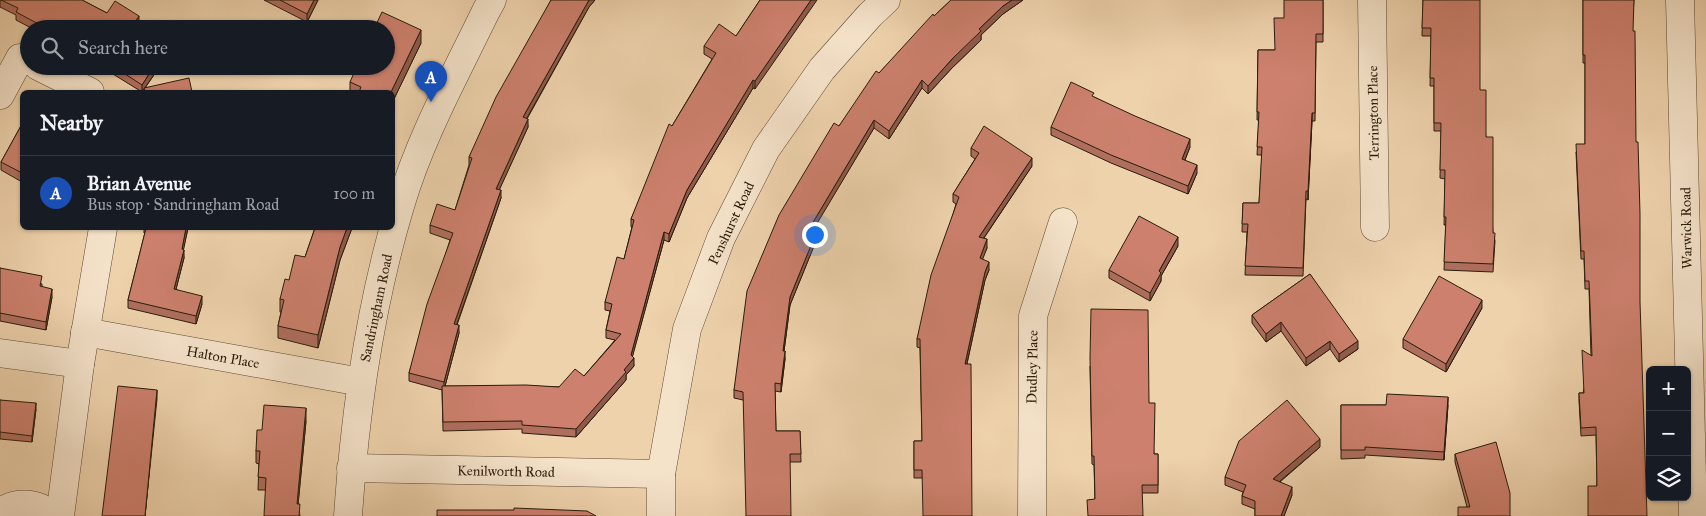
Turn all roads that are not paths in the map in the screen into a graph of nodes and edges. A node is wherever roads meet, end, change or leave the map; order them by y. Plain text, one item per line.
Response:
1 (886, 0) edge
2 (1372, 0) edge
3 (1680, 0) edge
4 (481, 4) edge
5 (20, 61) edge
6 (56, 75) edge
7 (86, 90) edge
8 (0, 95) edge
9 (1063, 222) dead end
10 (395, 225) edge
11 (1375, 227) dead end
12 (102, 230) edge
13 (394, 230) edge
14 (85, 332) junction
15 (0, 353) edge
16 (80, 364) junction
17 (361, 382) junction
18 (352, 468) junction
19 (661, 474) junction
20 (0, 514) edge
21 (51, 516) edge
22 (60, 516) edge
23 (348, 516) edge
24 (660, 516) edge
25 (1032, 516) edge
26 (1693, 516) edge

1 - 19 street, Penshurst Road
2 - 11 street, Terrington Place
3 - 26 street, Warwick Road
4 - 10 street, Sandringham Road
5 - 8 street
6 - 7 street
9 - 25 street, Dudley Place
12 - 14 street
13 - 17 street, Sandringham Road
14 - 16 street
14 - 17 street, Halton Place
15 - 16 street
16 - 22 street
17 - 18 street, Sandringham Road
18 - 19 street, Kenilworth Road
18 - 23 street, Sandringham Road
19 - 24 street, Penshurst Road
20 - 21 street

